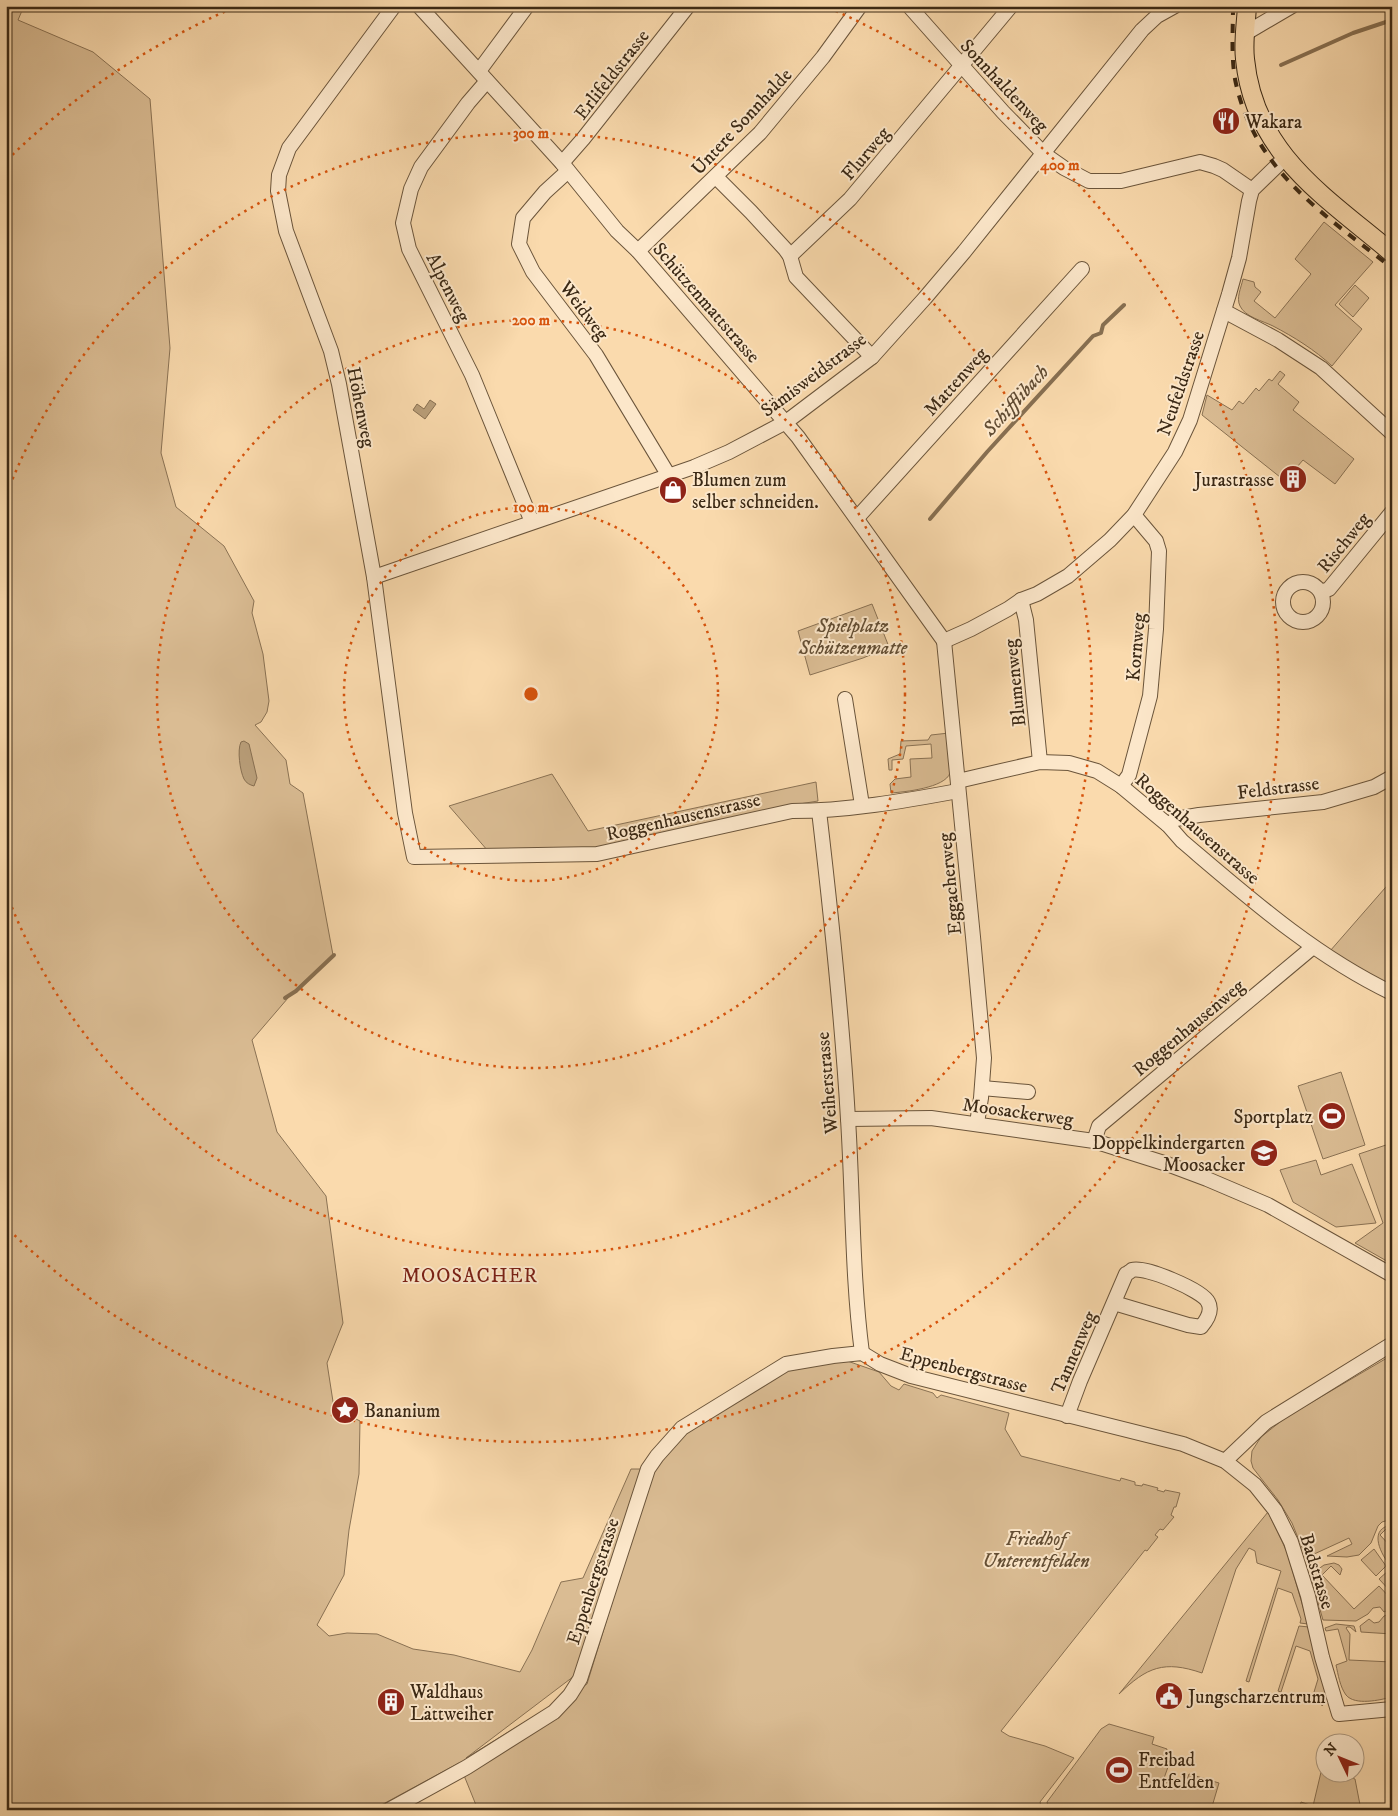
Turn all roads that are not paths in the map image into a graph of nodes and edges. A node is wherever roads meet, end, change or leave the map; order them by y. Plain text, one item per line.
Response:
1 (394, 6) edge
2 (419, 6) edge
3 (527, 6) edge
4 (688, 6) edge
5 (860, 6) edge
6 (909, 6) edge
7 (1011, 6) edge
8 (1175, 6) edge
9 (1247, 6) edge
10 (1292, 6) edge
11 (1246, 33) junction
12 (961, 67) junction
13 (483, 76) junction
14 (1044, 154) junction
15 (1285, 158) junction
16 (565, 167) junction
17 (716, 177) junction
18 (1252, 190) junction
19 (638, 252) junction
20 (1392, 253) edge
21 (790, 256) junction
22 (1082, 268) dead end
23 (1224, 311) junction
24 (872, 357) junction
25 (786, 422) junction
26 (1392, 433) edge
27 (669, 476) junction
28 (1392, 512) edge
29 (1134, 515) junction
30 (857, 518) junction
31 (532, 522) junction
32 (374, 577) junction
33 (1322, 592) dead end
34 (1021, 600) junction
35 (944, 641) junction
36 (845, 699) dead end
37 (1040, 762) junction
38 (1392, 777) edge
39 (958, 786) junction
40 (1121, 786) junction
41 (862, 805) junction
42 (818, 811) junction
43 (1168, 825) junction
44 (414, 857) joint
45 (1314, 947) junction
46 (1392, 993) edge
47 (982, 1088) junction
48 (1028, 1092) dead end
49 (848, 1119) junction
50 (977, 1123) junction
51 (1094, 1141) junction
52 (1392, 1275) edge
53 (1114, 1303) junction
54 (1392, 1344) edge
55 (862, 1353) junction
56 (1067, 1416) junction
57 (1225, 1461) junction
58 (1392, 1709) edge
59 (389, 1810) edge

1 - 32 street, Höhenweg
2 - 13 street, Schützenmattstrasse
3 - 13 street, Alpenweg
4 - 16 street, Erlifeldstrasse
5 - 17 street, Untere Sonnhalde
6 - 12 street, Sonnhaldenweg
7 - 12 street, Flurweg
8 - 14 street, Sämisweidstrasse
9 - 11 main road
10 - 11 street
11 - 15 main road
12 - 14 street, Sonnhaldenweg
12 - 21 street, Flurweg
13 - 16 street, Schützenmattstrasse
13 - 31 street, Alpenweg
14 - 18 street, Sonnhaldenweg
14 - 24 street, Sämisweidstrasse
15 - 18 street
15 - 20 main road
16 - 19 street, Schützenmattstrasse
16 - 27 street, Weidweg
17 - 19 street, Untere Sonnhalde
17 - 21 street
18 - 23 street, Neufeldstrasse
19 - 25 street, Schützenmattstrasse
21 - 24 street
22 - 30 street, Mattenweg
23 - 26 street
23 - 29 street, Neufeldstrasse
24 - 25 street, Sämisweidstrasse
25 - 27 street, Sämisweidstrasse
25 - 30 street, Schützenmattstrasse
27 - 31 street, Sämisweidstrasse
28 - 33 street, Rischweg
29 - 34 street, Neufeldstrasse
29 - 40 street, Kornweg
30 - 35 street, Schützenmattstrasse
31 - 32 street, Sämisweidstrasse
32 - 44 street, Höhenweg
34 - 35 street, Neufeldstrasse
34 - 37 street, Blumenweg
35 - 39 street, Eggacherweg
36 - 41 street
37 - 39 street, Roggenhausenstrasse
37 - 40 street, Roggenhausenstrasse
38 - 43 street, Feldstrasse
39 - 41 street, Roggenhausenstrasse
39 - 47 street, Eggacherweg
40 - 43 street, Roggenhausenstrasse
41 - 42 street, Roggenhausenstrasse
42 - 44 street, Roggenhausenstrasse
42 - 49 street, Weiherstrasse
43 - 45 street, Roggenhausenstrasse
45 - 46 street, Roggenhausenstrasse
45 - 51 street, Roggenhausenweg
47 - 48 street
47 - 50 street, Eggacherweg
49 - 50 street, Moosackerweg
49 - 55 street, Weiherstrasse
50 - 51 street, Moosackerweg
51 - 52 street, Moosackerweg
53 - 53 street, Tannenweg
53 - 56 street, Tannenweg
54 - 57 street
55 - 56 street, Eppenbergstrasse
55 - 59 street, Eppenbergstrasse
56 - 57 street, Eppenbergstrasse
57 - 58 street, Badstrasse

